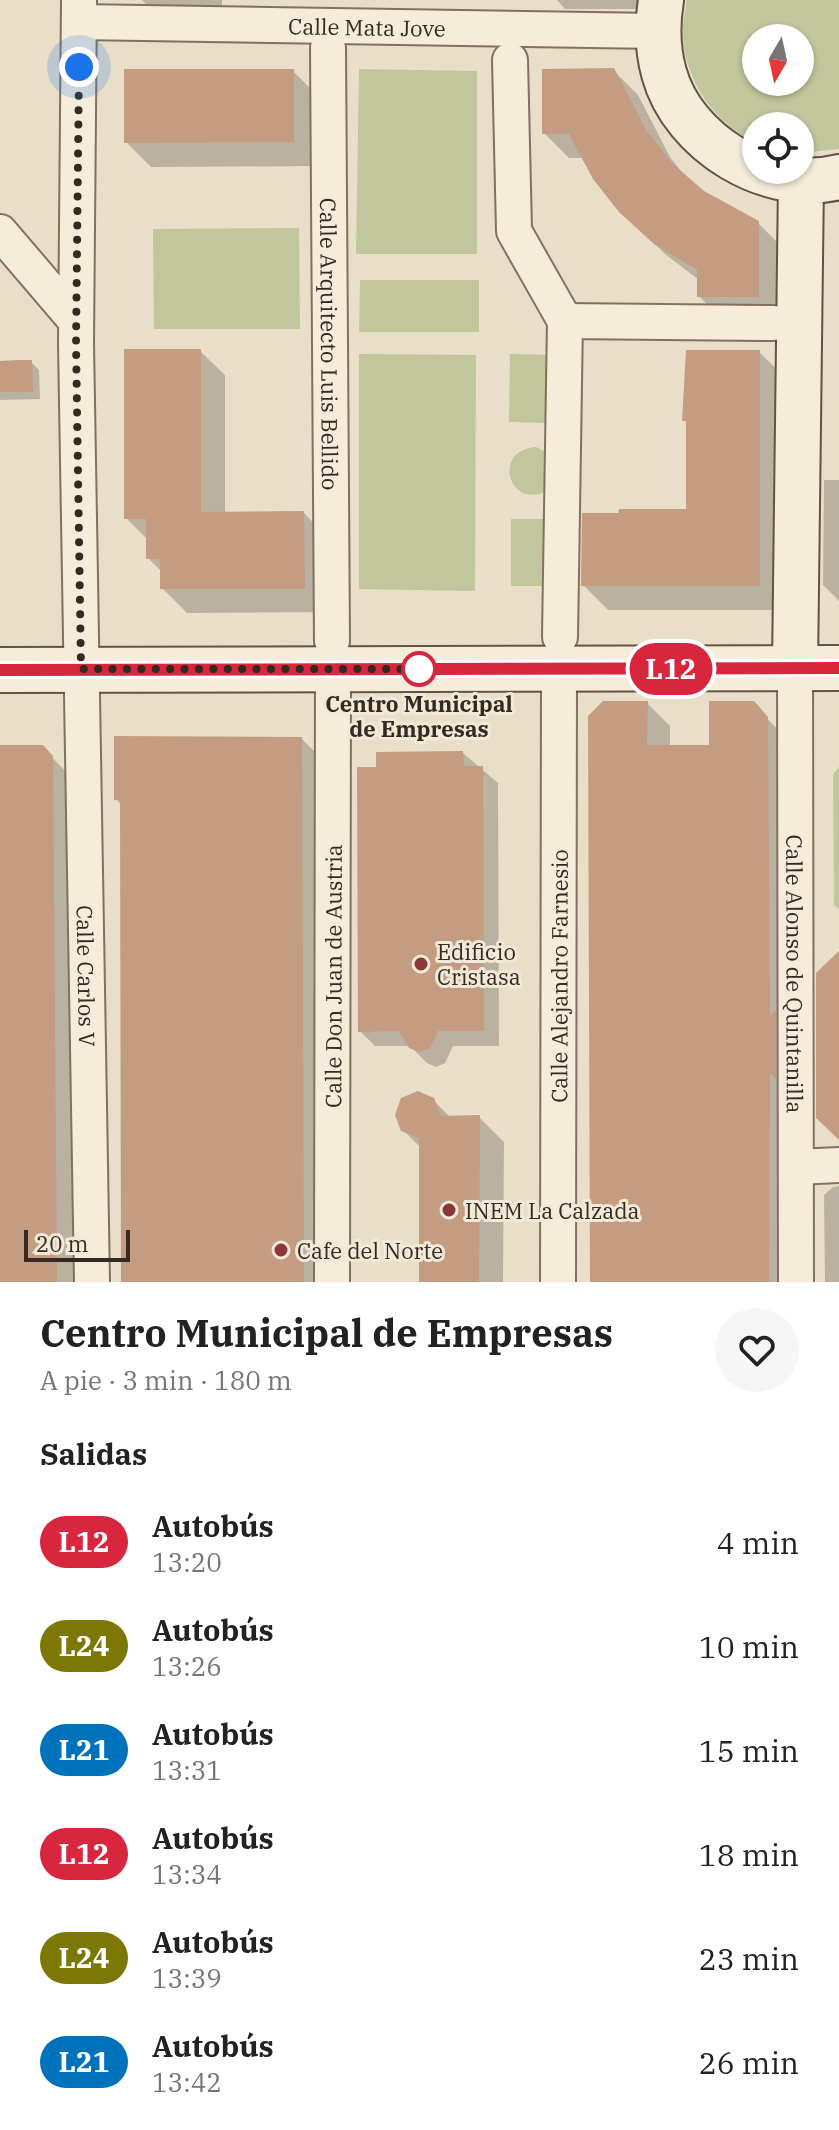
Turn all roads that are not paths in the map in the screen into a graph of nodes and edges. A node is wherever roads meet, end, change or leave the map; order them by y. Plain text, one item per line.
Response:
1 (79, 11) edge
2 (659, 16) edge
3 (328, 48) dead end
4 (510, 60) dead end
5 (820, 178) edge
6 (0, 232) edge
7 (76, 321) junction
8 (565, 321) junction
9 (773, 323) dead end
10 (560, 653) junction
11 (332, 655) junction
12 (795, 668) junction
13 (839, 668) edge
14 (81, 669) junction
15 (0, 670) edge
16 (839, 1165) edge
17 (796, 1167) junction
18 (92, 1282) edge
19 (332, 1282) edge
20 (558, 1282) edge
21 (796, 1282) edge

1 - 2 street, Calle Mata Jove
1 - 7 street, Calle Carlos V
2 - 5 street
3 - 11 street, Calle Arquitecto Luis Bellido
4 - 8 street
5 - 12 street
6 - 7 street
7 - 14 street, Calle Carlos V
8 - 9 street
8 - 10 street, Calle Alejandro Farnesio
10 - 11 street
10 - 12 street
10 - 20 street, Calle Alejandro Farnesio
11 - 14 street
11 - 19 street, Calle Don Juan de Austria
12 - 13 street
12 - 17 street, Calle Alonso de Quintanilla
14 - 15 street
14 - 18 street, Calle Carlos V
16 - 17 street
17 - 21 street, Calle Alonso de Quintanilla

